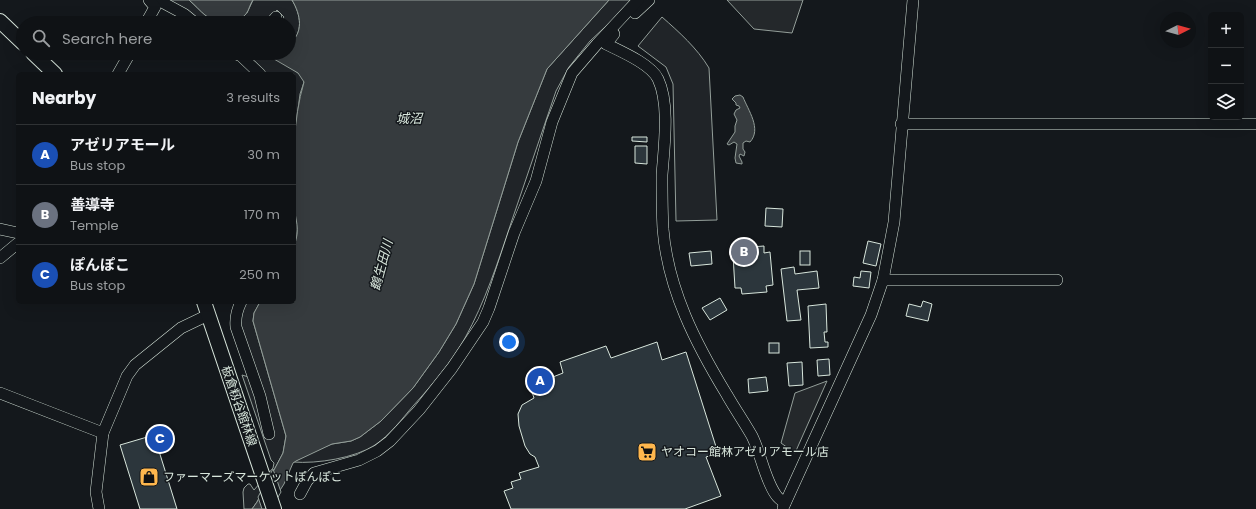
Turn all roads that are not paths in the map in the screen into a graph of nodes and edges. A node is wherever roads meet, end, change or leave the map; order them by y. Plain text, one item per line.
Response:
1 (149, 0) edge
2 (158, 0) edge
3 (638, 0) edge
4 (649, 0) edge
5 (913, 0) edge
6 (150, 16) edge
7 (186, 16) edge
8 (0, 21) edge
9 (16, 36) edge
10 (40, 60) edge
11 (126, 60) edge
12 (246, 60) edge
13 (53, 72) edge
14 (119, 72) edge
15 (258, 72) edge
16 (901, 124) junction
17 (1256, 124) edge
18 (0, 229) edge
19 (16, 233) edge
20 (16, 245) edge
21 (0, 258) edge
22 (883, 280) junction
23 (1057, 280) dead end
24 (240, 304) edge
25 (206, 309) edge
26 (0, 393) edge
27 (103, 433) junction
28 (269, 434) dead end
29 (300, 494) dead end
30 (784, 506) edge
31 (99, 509) edge
32 (274, 509) edge

1 - 6 street
2 - 7 street
3 - 29 street
4 - 30 street
5 - 16 street
8 - 9 main road
10 - 13 main road
11 - 14 street
12 - 15 street
16 - 17 street
16 - 22 street
18 - 19 street
20 - 21 street
22 - 23 street
22 - 30 street
24 - 28 street
25 - 27 street
25 - 32 main road, 板倉籾谷館林線
26 - 27 street
27 - 31 street

